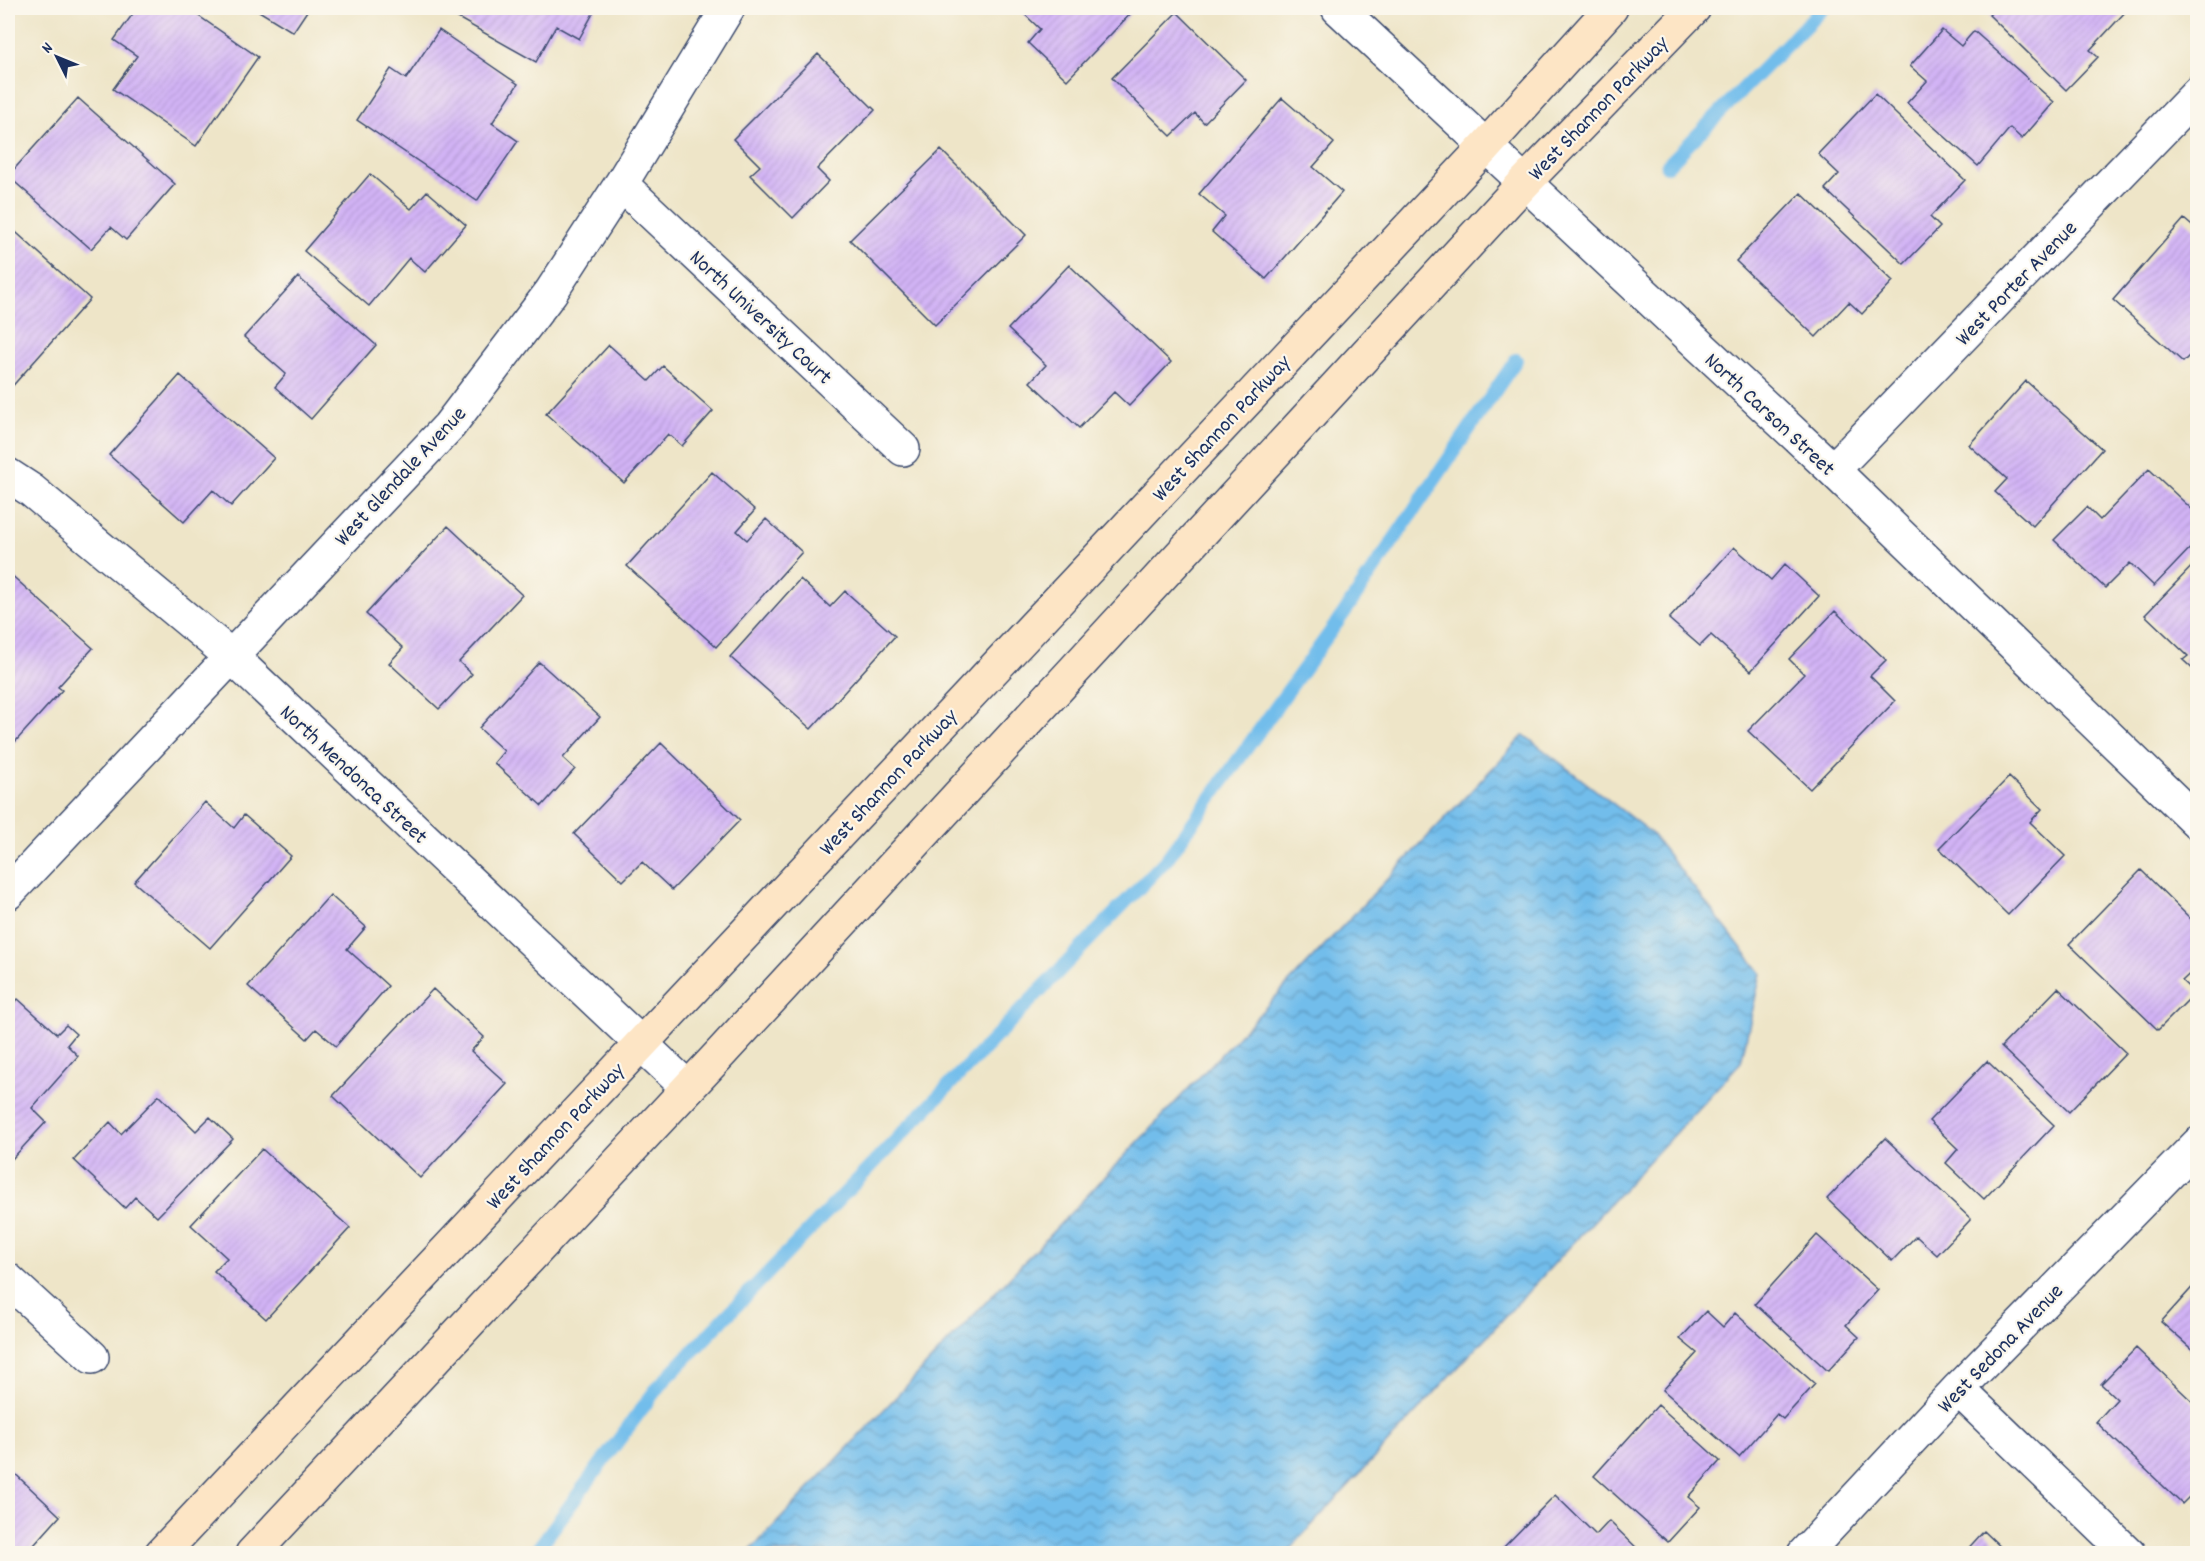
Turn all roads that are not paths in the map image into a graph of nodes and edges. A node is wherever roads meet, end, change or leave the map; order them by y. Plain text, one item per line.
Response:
1 (728, 8) edge
2 (1338, 8) edge
3 (1611, 8) edge
4 (1694, 8) edge
5 (2198, 93) edge
6 (1485, 147) junction
7 (1524, 183) junction
8 (621, 184) junction
9 (903, 449) dead end
10 (1833, 471) junction
11 (8, 475) edge
12 (231, 656) junction
13 (2198, 823) edge
14 (8, 893) edge
15 (640, 1043) junction
16 (688, 1088) junction
17 (2198, 1144) edge
18 (8, 1280) edge
19 (92, 1357) dead end
20 (1958, 1389) junction
21 (161, 1554) edge
22 (252, 1554) edge
23 (1804, 1554) edge
24 (2129, 1554) edge

1 - 8 street, West Glendale Avenue
2 - 6 street, North Carson Street
3 - 6 street, West Shannon Parkway
4 - 7 street, West Shannon Parkway
5 - 10 street, West Porter Avenue
6 - 7 street, North Carson Street
6 - 15 street, West Shannon Parkway
7 - 10 street, North Carson Street
7 - 16 street, West Shannon Parkway
8 - 9 street, North University Court
8 - 12 street, West Glendale Avenue
10 - 13 street, North Carson Street
11 - 12 street, North Mendonca Street
12 - 14 street, West Glendale Avenue
12 - 15 street, North Mendonca Street
15 - 16 street, North Mendonca Street
15 - 21 street, West Shannon Parkway
16 - 22 street, West Shannon Parkway
17 - 20 street, West Sedona Avenue
18 - 19 street
20 - 23 street, West Sedona Avenue
20 - 24 street

